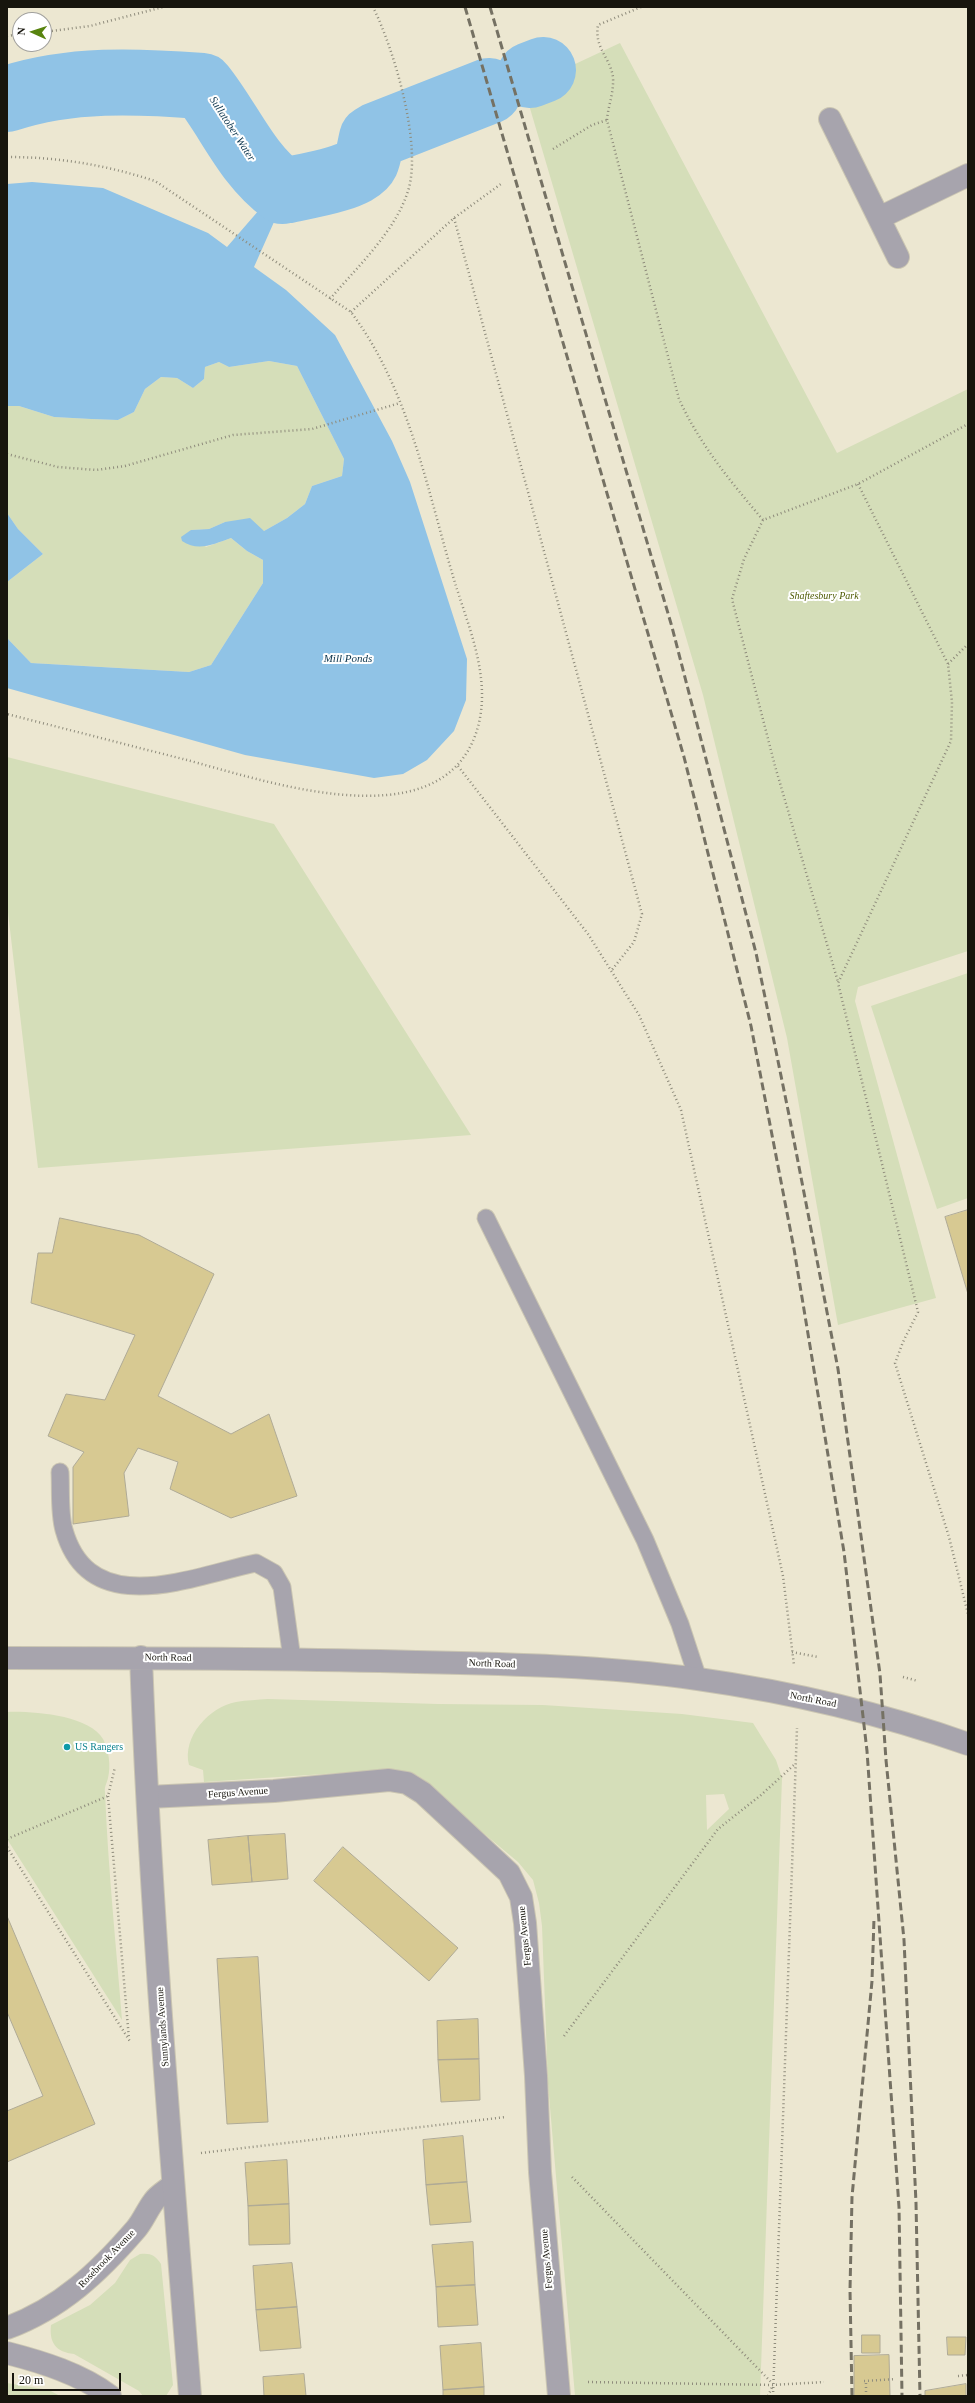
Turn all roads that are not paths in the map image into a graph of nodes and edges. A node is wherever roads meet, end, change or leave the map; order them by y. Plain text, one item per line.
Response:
1 (830, 119) dead end
2 (968, 175) edge
3 (879, 218) junction
4 (898, 258) dead end
5 (486, 1218) dead end
6 (60, 1472) dead end
7 (141, 1657) junction
8 (7, 1658) edge
9 (292, 1659) junction
10 (698, 1679) junction
11 (968, 1744) edge
12 (148, 1797) junction
13 (173, 2185) junction
14 (7, 2328) edge
15 (7, 2353) edge
16 (558, 2389) edge
17 (110, 2396) edge
18 (190, 2396) edge

1 - 3 street
2 - 3 street
3 - 4 street
5 - 10 lane
6 - 9 lane
7 - 8 street, North Road
7 - 9 street, North Road
7 - 12 street, Sunnylands Avenue
9 - 10 street, North Road
10 - 11 street, North Road
12 - 13 street, Sunnylands Avenue
12 - 16 street, Fergus Avenue
13 - 14 street, Rosebrook Avenue
13 - 18 street, Sunnylands Avenue
15 - 17 street

